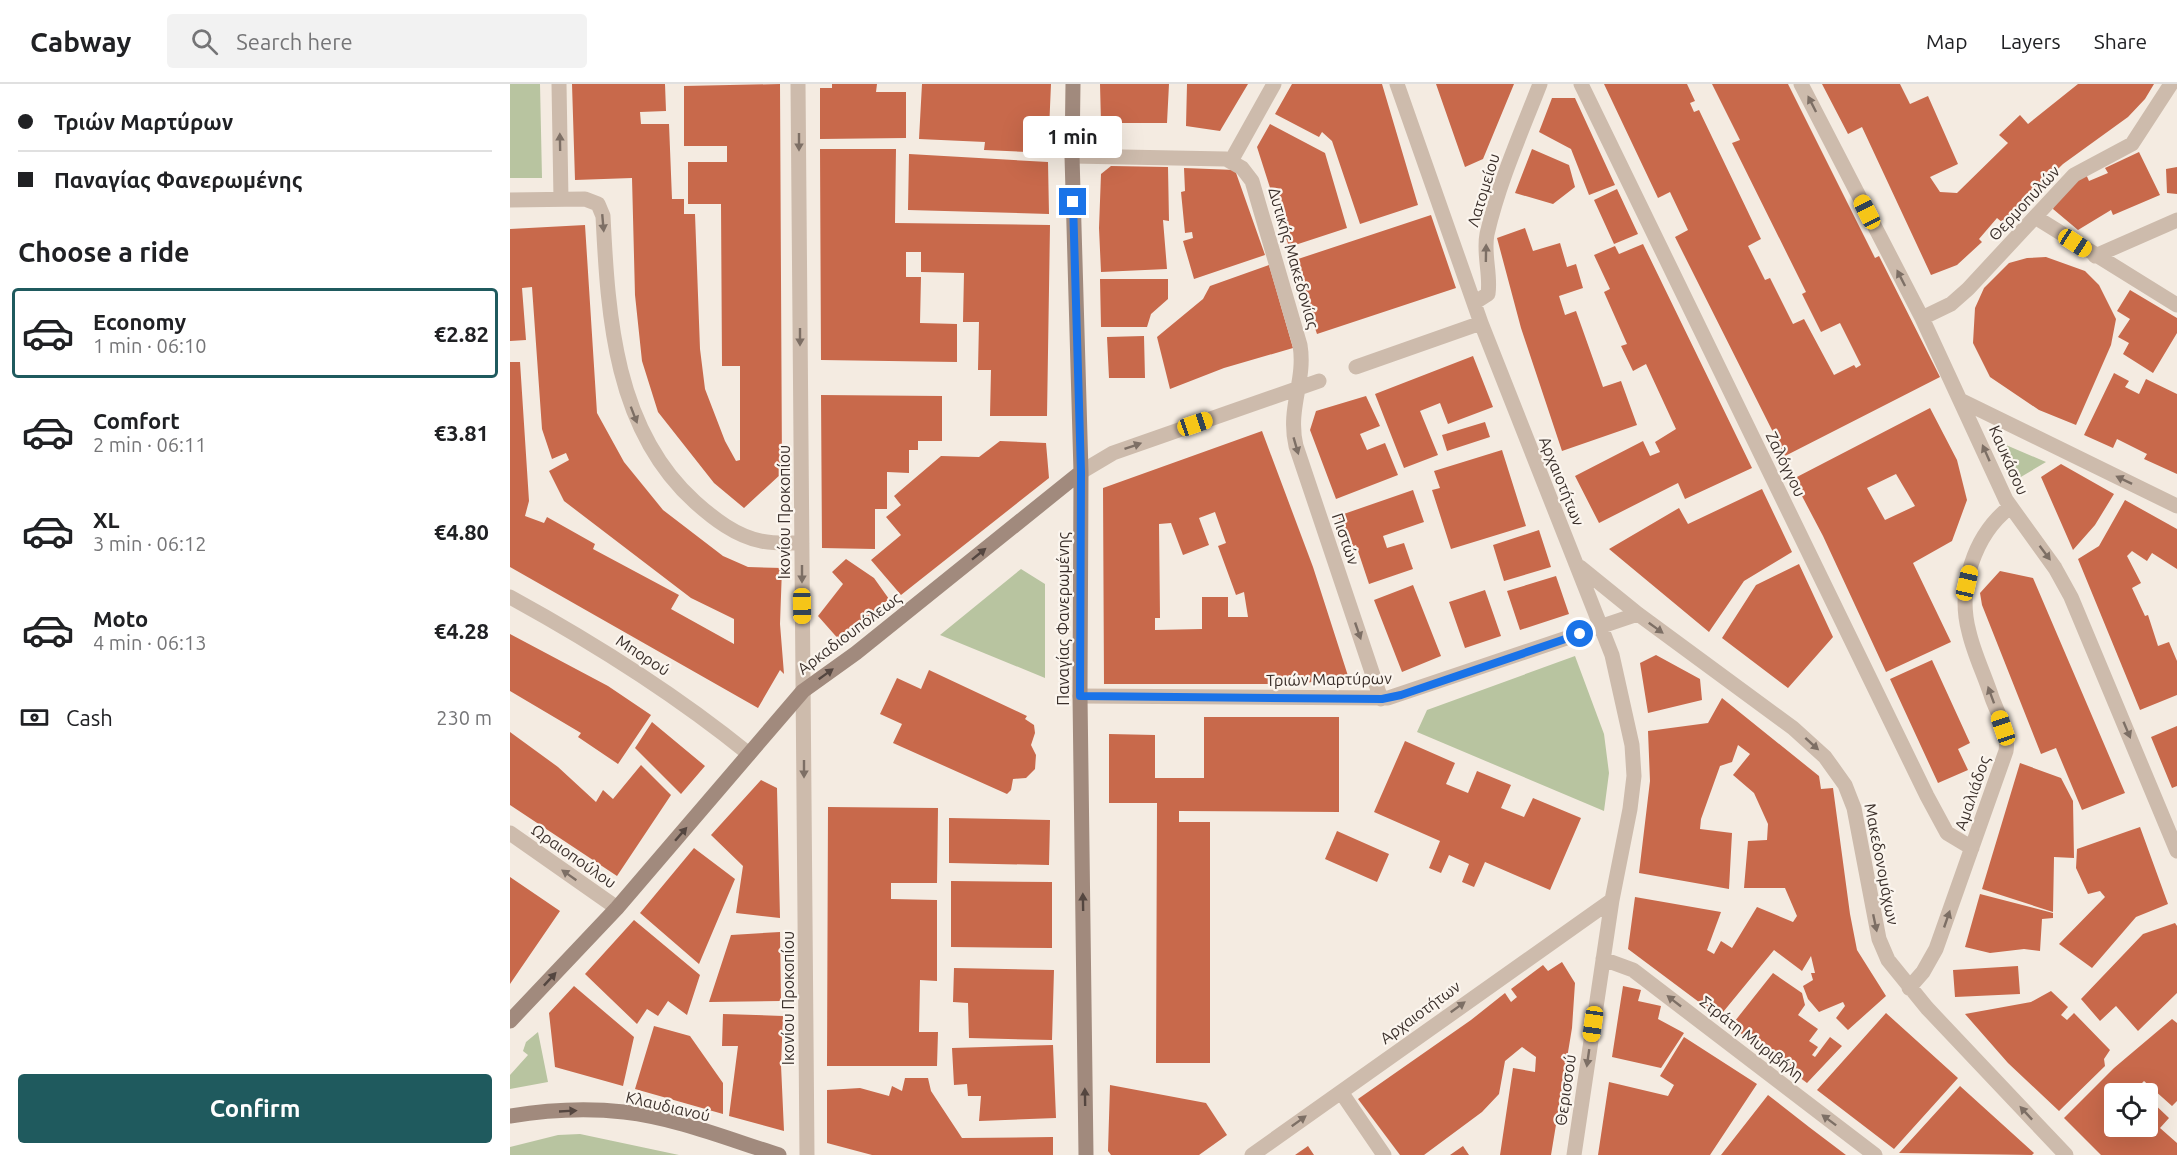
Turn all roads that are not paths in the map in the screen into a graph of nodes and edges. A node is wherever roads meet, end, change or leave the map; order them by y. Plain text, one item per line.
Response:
1 (559, 84) edge
2 (798, 84) edge
3 (1073, 84) edge
4 (1274, 84) edge
5 (1397, 84) edge
6 (1540, 84) edge
7 (1581, 84) edge
8 (1802, 84) edge
9 (2171, 92) edge
10 (1072, 156) junction
11 (1231, 161) junction
12 (561, 199) junction
13 (510, 200) edge
14 (2036, 217) junction
15 (2177, 220) edge
16 (2095, 256) junction
17 (1474, 303) junction
18 (2177, 305) edge
19 (1922, 318) junction
20 (1482, 323) junction
21 (1356, 367) dead end
22 (1319, 381) dead end
23 (1297, 389) junction
24 (1962, 401) junction
25 (1081, 472) junction
26 (2177, 506) edge
27 (2010, 507) junction
28 (802, 543) junction
29 (1578, 565) junction
30 (510, 597) edge
31 (1638, 615) junction
32 (1602, 627) junction
33 (803, 691) junction
34 (1080, 696) junction
35 (1382, 699) junction
36 (750, 754) junction
37 (510, 833) edge
38 (1972, 848) junction
39 (2177, 852) edge
40 (1612, 900) junction
41 (617, 908) junction
42 (1603, 958) junction
43 (1909, 988) junction
44 (510, 1021) edge
45 (1341, 1092) junction
46 (510, 1116) edge
47 (778, 1155) edge
48 (807, 1155) edge
49 (1086, 1155) edge
50 (1252, 1155) edge
51 (1384, 1155) edge
52 (1574, 1155) edge
53 (1875, 1155) edge
54 (2066, 1155) edge

12 -> 1 street
2 -> 28 street, Ικονίου Προκοπίου
3 - 10 street, Παναγίας Φανερωμένης
4 - 11 street
5 - 17 street, Αρχαιοτήτων
17 -> 6 street, Λατομείου
7 - 38 street, Ζαλόγγου
19 -> 8 street, Καυκάσου
9 - 14 street, Θερμοπυλών
10 - 11 street
10 - 25 street, Παναγίας Φανερωμένης
11 - 23 street, Δυτικής Μακεδονίας
12 - 13 street
12 -> 28 street
14 - 16 street
14 - 19 street, Θερμοπυλών
15 - 16 street
16 - 18 street
17 - 20 street, Αρχαιοτήτων
19 - 24 street, Καυκάσου
20 - 21 street
20 - 29 street, Αρχαιοτήτων
22 - 23 street, Αρκαδιουπόλεως
25 -> 23 street, Αρκαδιουπόλεως
23 -> 35 street, Πιστών
26 -> 24 street
27 -> 24 street, Καυκάσου
33 -> 25 street, Αρκαδιουπόλεως
25 - 34 street, Παναγίας Φανερωμένης
38 -> 27 street, Αμαλιάδος
27 -> 39 street, Καυκάσου
28 -> 33 street, Ικονίου Προκοπίου
29 - 31 street, Μακεδονομάχων
29 - 32 street, Αρχαιοτήτων
30 - 36 street, Μπορού
31 - 32 street, Τριών Μαρτύρων
31 -> 43 street, Μακεδονομάχων
32 - 35 street, Τριών Μαρτύρων
32 - 40 street, Αρχαιοτήτων
33 - 36 street, Αρκαδιουπόλεως
33 -> 48 street, Ικονίου Προκοπίου
34 - 35 street, Τριών Μαρτύρων
49 -> 34 street, Παναγίας Φανερωμένης
41 -> 36 street, Αρκαδιουπόλεως
41 -> 37 street, Ωραιοπούλου
43 -> 38 street, Αμαλιάδος
40 - 42 street, Αρχαιοτήτων
45 -> 40 street, Αρχαιοτήτων
44 -> 41 street, Αρκαδιουπόλεως
42 -> 52 street, Θερισσού
53 -> 42 street, Στράτη Μυριβήλη
54 -> 43 street, Μακεδονομάχων
50 -> 45 street, Αρχαιοτήτων
45 - 51 street
46 -> 47 street, Κλαυδιανού

